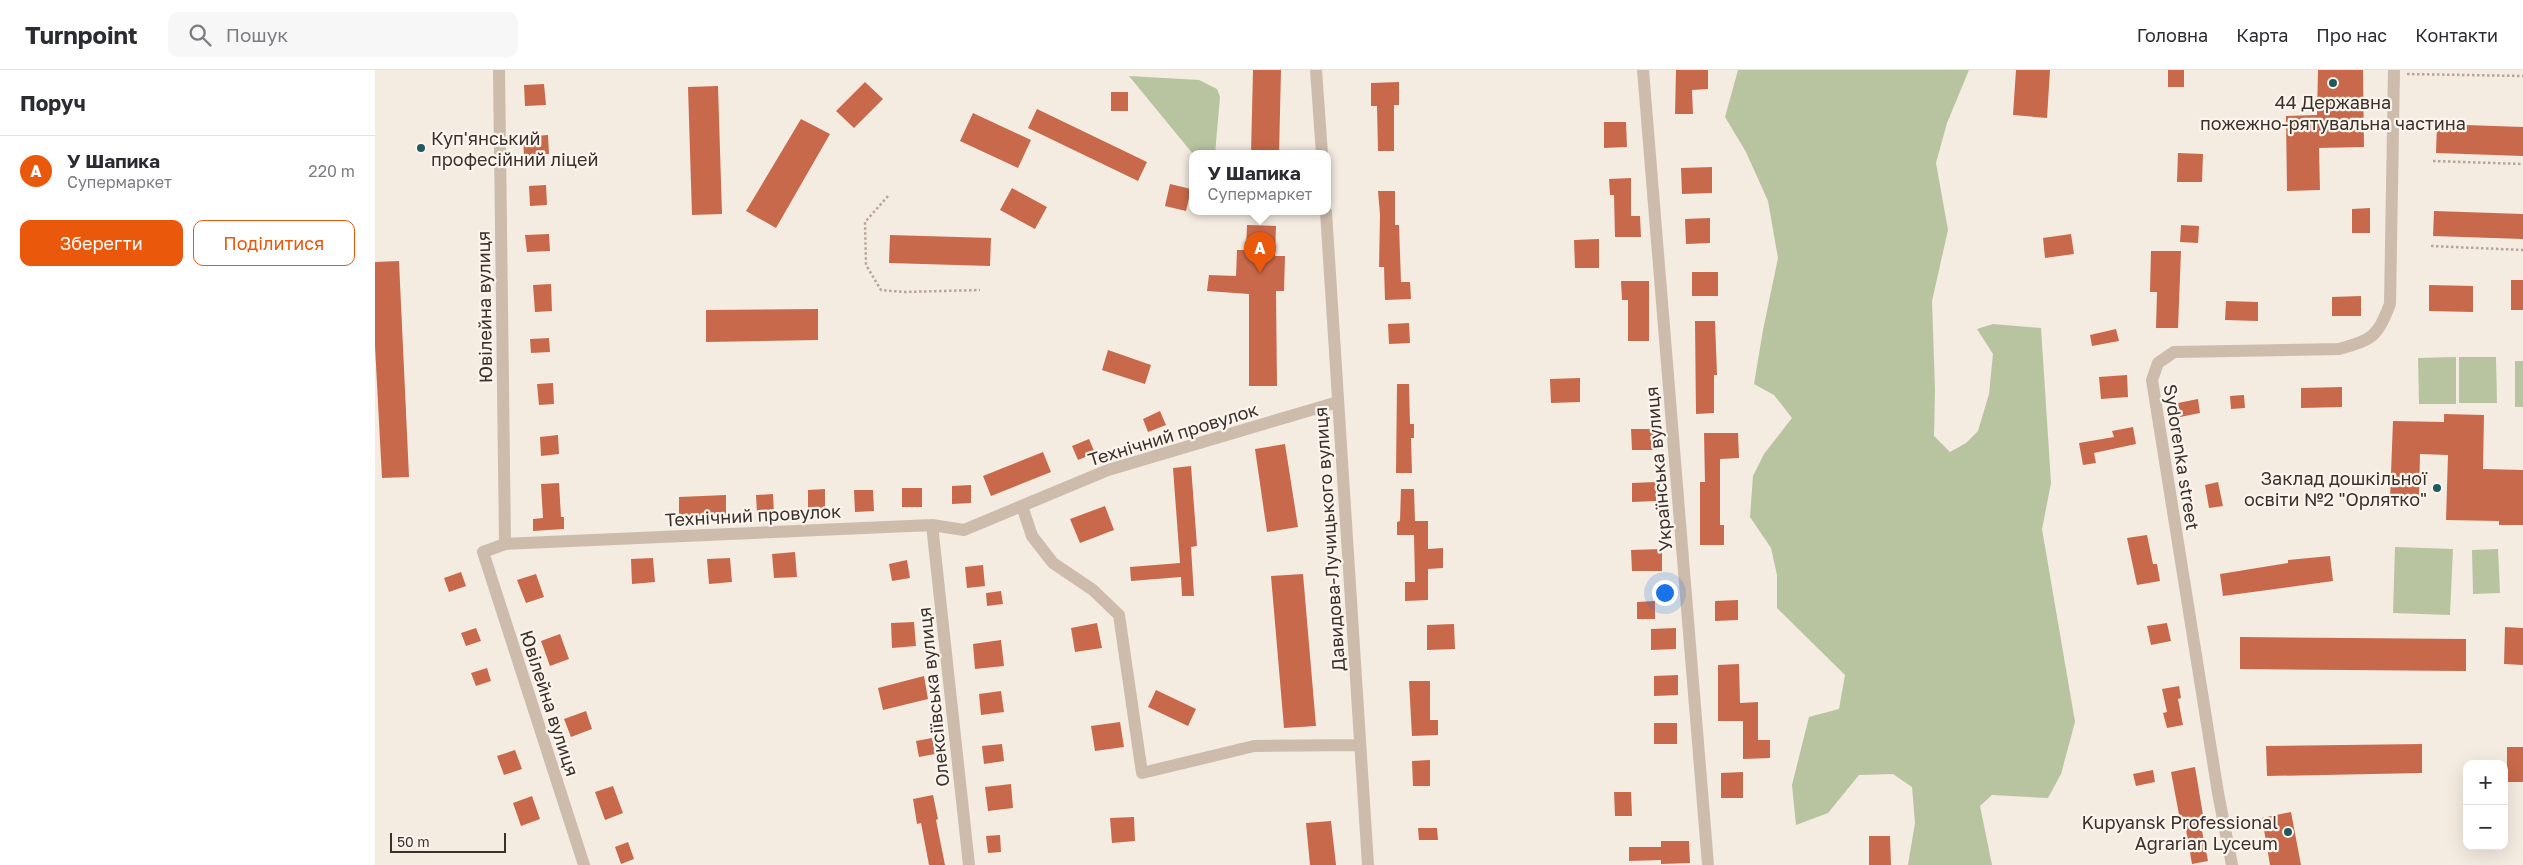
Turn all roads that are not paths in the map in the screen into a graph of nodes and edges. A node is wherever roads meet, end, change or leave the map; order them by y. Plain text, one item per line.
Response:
1 (499, 70) edge
2 (1316, 70) edge
3 (1643, 70) edge
4 (2394, 72) edge
5 (1322, 150) edge
6 (1326, 215) edge
7 (1338, 402) junction
8 (1021, 506) junction
9 (932, 525) junction
10 (505, 544) junction
11 (483, 552) joint
12 (1360, 745) junction
13 (584, 865) edge
14 (969, 865) edge
15 (1368, 865) edge
16 (1708, 865) edge
17 (2232, 865) edge

1 - 10 street, Ювілейна вулиця
2 - 5 street
3 - 16 street, Українська вулиця
4 - 17 street, Sydorenka street
6 - 7 street, Давидова-Лучицького вулиця
7 - 8 street, Технічний провулок
7 - 12 street, Давидова-Лучицького вулиця
8 - 9 street, Технічний провулок
8 - 12 street
9 - 10 street, Технічний провулок
9 - 14 street, Олексіївська вулиця
10 - 11 street, Технічний провулок
11 - 13 street, Ювілейна вулиця
12 - 15 street, Давидова-Лучицького вулиця

